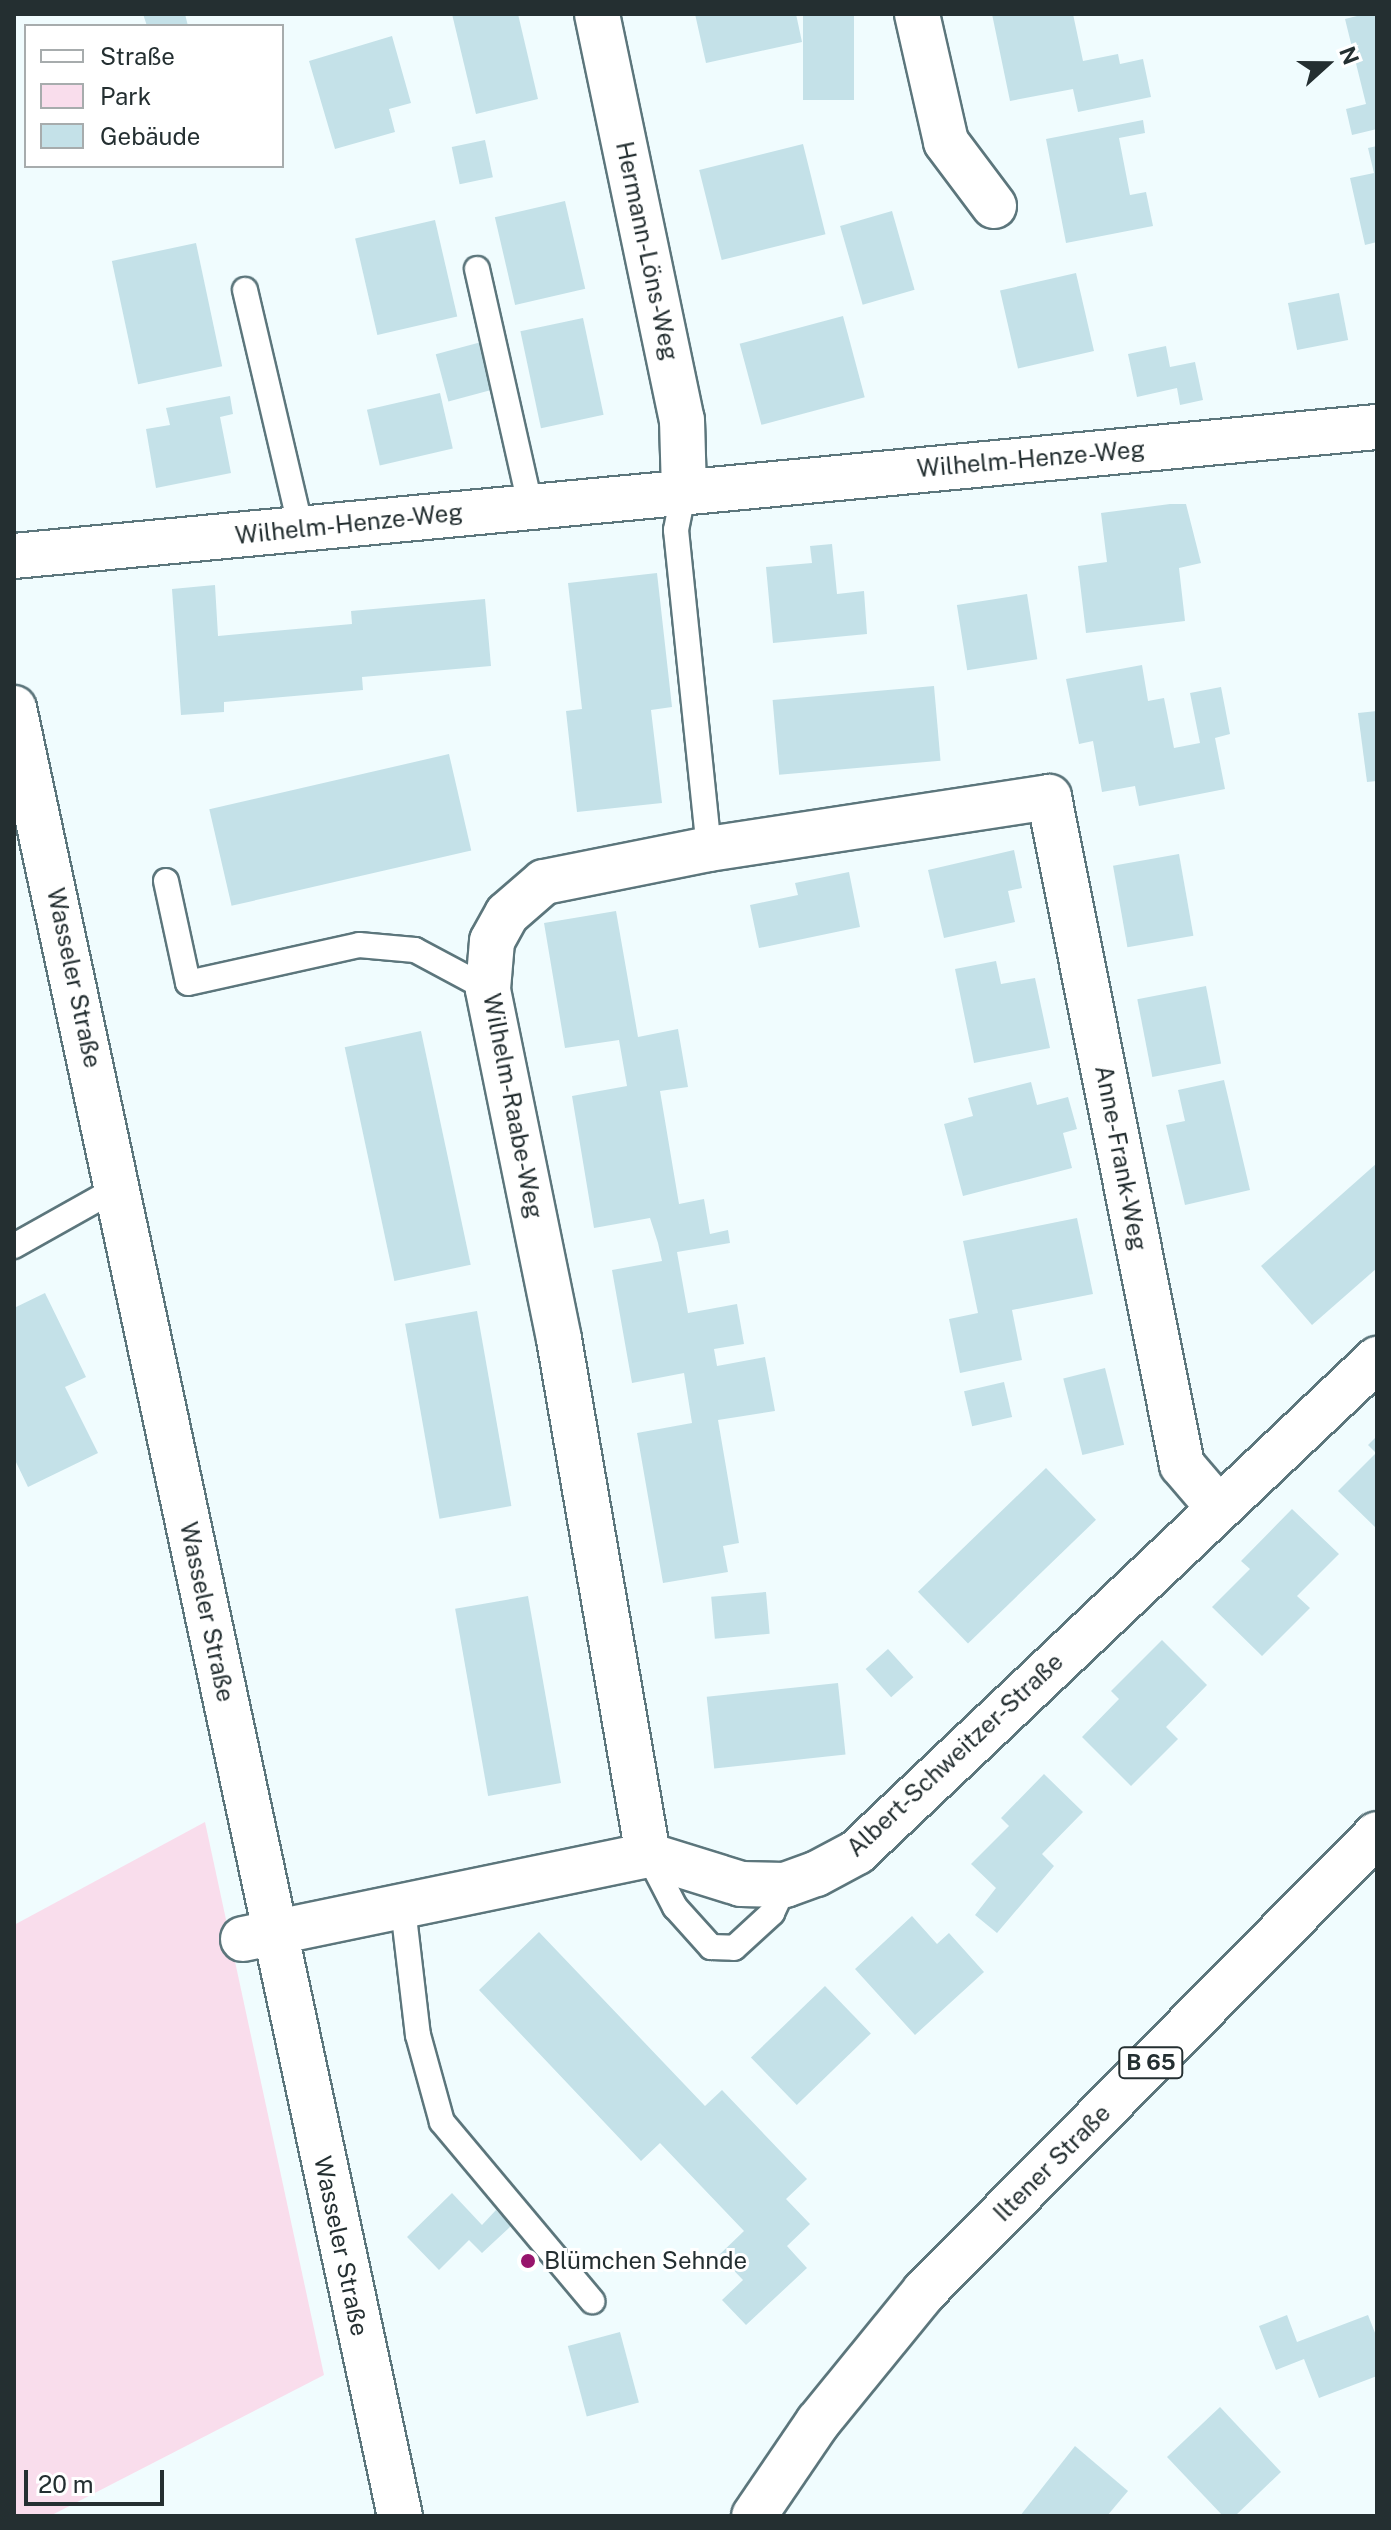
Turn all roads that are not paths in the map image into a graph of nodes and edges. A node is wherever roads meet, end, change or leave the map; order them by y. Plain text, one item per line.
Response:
1 (597, 14) edge
2 (917, 14) edge
3 (994, 206) dead end
4 (477, 269) dead end
5 (245, 290) dead end
6 (1377, 427) edge
7 (684, 490) junction
8 (530, 505) junction
9 (301, 528) junction
10 (14, 556) edge
11 (14, 708) edge
12 (1049, 797) joint
13 (709, 849) junction
14 (166, 881) dead end
15 (488, 989) junction
16 (119, 1187) junction
17 (14, 1246) edge
18 (1377, 1359) edge
19 (1218, 1507) junction
20 (1375, 1839) edge
21 (648, 1855) junction
22 (785, 1885) junction
23 (403, 1908) junction
24 (258, 1936) junction
25 (592, 2301) dead end
26 (400, 2516) edge
27 (754, 2516) edge

1 - 7 street, Hermann-Löns-Weg
2 - 3 street
4 - 8 lane
5 - 9 lane
6 - 7 street, Wilhelm-Henze-Weg
7 - 8 street, Wilhelm-Henze-Weg
7 - 13 lane
8 - 9 street, Wilhelm-Henze-Weg
9 - 10 street, Wilhelm-Henze-Weg
11 - 16 street, Wasseler Straße
12 - 13 street, Wilhelm-Raabe-Weg
12 - 19 street, Anne-Frank-Weg
13 - 15 street, Wilhelm-Raabe-Weg
14 - 15 lane
15 - 21 street, Wilhelm-Raabe-Weg
16 - 17 lane
16 - 24 street, Wasseler Straße
18 - 19 street, Albert-Schweitzer-Straße
19 - 22 street, Albert-Schweitzer-Straße
20 - 27 street, Iltener Straße / B 65
21 - 22 street, Albert-Schweitzer-Straße
21 - 22 lane
21 - 23 street, Albert-Schweitzer-Straße
23 - 24 street, Albert-Schweitzer-Straße
23 - 25 lane
24 - 26 street, Wasseler Straße

